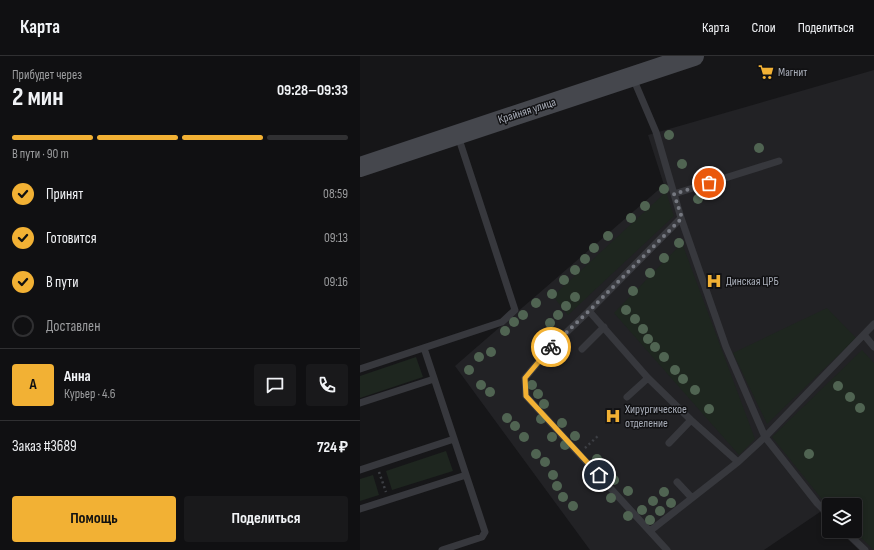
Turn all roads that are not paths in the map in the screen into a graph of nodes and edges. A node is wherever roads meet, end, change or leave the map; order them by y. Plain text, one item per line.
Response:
1 (694, 56) edge
2 (632, 76) junction
3 (458, 134) junction
4 (779, 161) dead end
5 (360, 167) edge
6 (674, 194) junction
7 (682, 218) junction
8 (589, 311) junction
9 (874, 324) edge
10 (604, 327) junction
11 (865, 336) junction
12 (874, 347) edge
13 (424, 348) junction
14 (582, 349) dead end
15 (360, 369) edge
16 (648, 378) junction
17 (434, 379) junction
18 (627, 398) dead end
19 (360, 403) edge
20 (691, 420) junction
21 (765, 437) junction
22 (454, 439) junction
23 (669, 443) dead end
24 (738, 462) junction
25 (360, 470) edge
26 (466, 475) junction
27 (677, 482) dead end
28 (692, 498) junction
29 (360, 509) edge
30 (822, 510) edge
31 (650, 531) junction
32 (852, 538) edge
33 (442, 550) edge
34 (667, 550) edge
35 (865, 550) edge

1 - 2 main road, Крайняя улица
2 - 3 main road, Крайняя улица
2 - 6 lane
3 - 5 main road, Крайняя улица
3 - 13 lane
4 - 6 lane
6 - 7 lane
7 - 8 lane
7 - 21 lane
8 - 10 lane
8 - 31 lane
9 - 11 lane
10 - 14 lane
10 - 16 lane
11 - 12 lane
11 - 21 lane
13 - 15 lane
13 - 17 lane
16 - 18 lane
16 - 20 lane
17 - 19 lane
17 - 22 lane
20 - 23 lane
20 - 24 lane
21 - 24 lane
21 - 30 lane
22 - 25 lane
22 - 26 lane
24 - 28 lane
26 - 29 lane
26 - 33 lane
27 - 28 lane
28 - 31 lane
31 - 34 lane
32 - 35 lane

